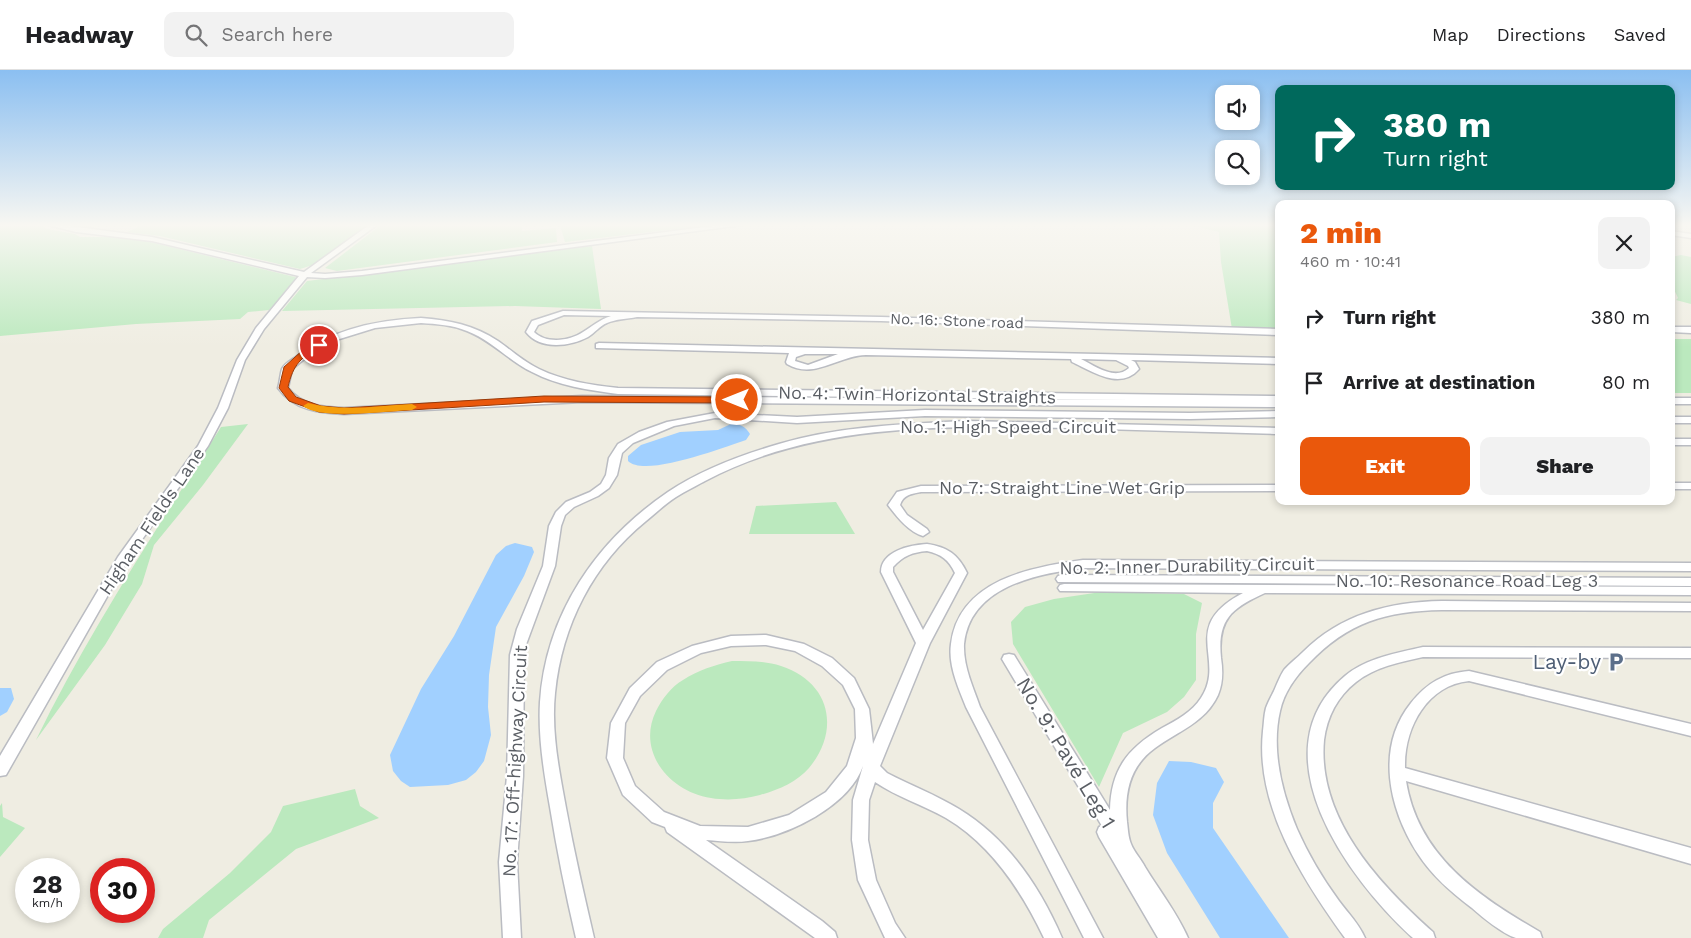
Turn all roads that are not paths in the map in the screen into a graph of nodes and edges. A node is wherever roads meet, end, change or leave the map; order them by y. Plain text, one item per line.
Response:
1 (258, 266) edge
2 (319, 266) edge
3 (421, 266) edge
4 (306, 275) junction
5 (635, 315) junction
6 (1675, 329) edge
7 (1691, 330) edge
8 (1275, 332) edge
9 (599, 346) dead end
10 (812, 351) junction
11 (870, 352) junction
12 (1041, 356) junction
13 (1115, 358) junction
14 (1275, 361) edge
15 (1275, 399) edge
16 (1675, 401) edge
17 (1691, 401) edge
18 (1275, 404) edge
19 (1675, 407) edge
20 (1691, 407) edge
21 (1275, 414) edge
22 (1675, 420) edge
23 (1691, 420) edge
24 (1275, 431) edge
25 (1675, 442) edge
26 (1691, 442) edge
27 (1675, 486) edge
28 (1689, 486) edge
29 (1275, 488) edge
30 (924, 532) dead end
31 (1691, 567) edge
32 (1691, 582) edge
33 (1265, 589) junction
34 (1691, 591) edge
35 (1691, 607) edge
36 (922, 643) junction
37 (1691, 653) edge
38 (1691, 730) edge
39 (864, 738) junction
40 (871, 768) junction
41 (0, 770) edge
42 (1397, 772) junction
43 (658, 817) junction
44 (1123, 847) junction
45 (1691, 856) edge
46 (512, 938) edge
47 (585, 938) edge
48 (828, 938) edge
49 (896, 938) edge
50 (1053, 938) edge
51 (1094, 938) edge
52 (1168, 938) edge
53 (1179, 938) edge
54 (1356, 938) edge
55 (1426, 938) edge
56 (1533, 938) edge

1 - 4 street
2 - 4 street, Higham Fields Lane
3 - 4 street
4 - 41 street, Higham Fields Lane
5 - 5 street, No. 16: Stone road
5 - 8 street, No. 16: Stone road
6 - 7 street
9 - 10 street
10 - 11 street
10 - 11 street
11 - 12 street
12 - 13 street
12 - 13 street
13 - 14 street
15 - 18 street, No. 4: Twin Horizontal Straights
16 - 17 street
19 - 20 street
21 - 46 street, No. 17: Off-highway Circuit
22 - 23 street
24 - 47 street, No. 1: High Speed Circuit
25 - 26 street
27 - 28 street
29 - 30 street, No 7: Straight Line Wet Grip
31 - 51 street, No. 2: Inner Durability Circuit
32 - 33 street, No. 10: Resonance Road Leg 3
33 - 34 street
33 - 44 street
35 - 54 street
36 - 36 street
36 - 40 street
37 - 55 street
38 - 42 street
39 - 40 street
39 - 43 street
39 - 43 street
40 - 49 street
40 - 50 street
42 - 45 street
42 - 56 street
43 - 48 street
44 - 52 street, No. 9: Pavé Leg 1
44 - 53 street, No. 9: Pavé Leg 1

